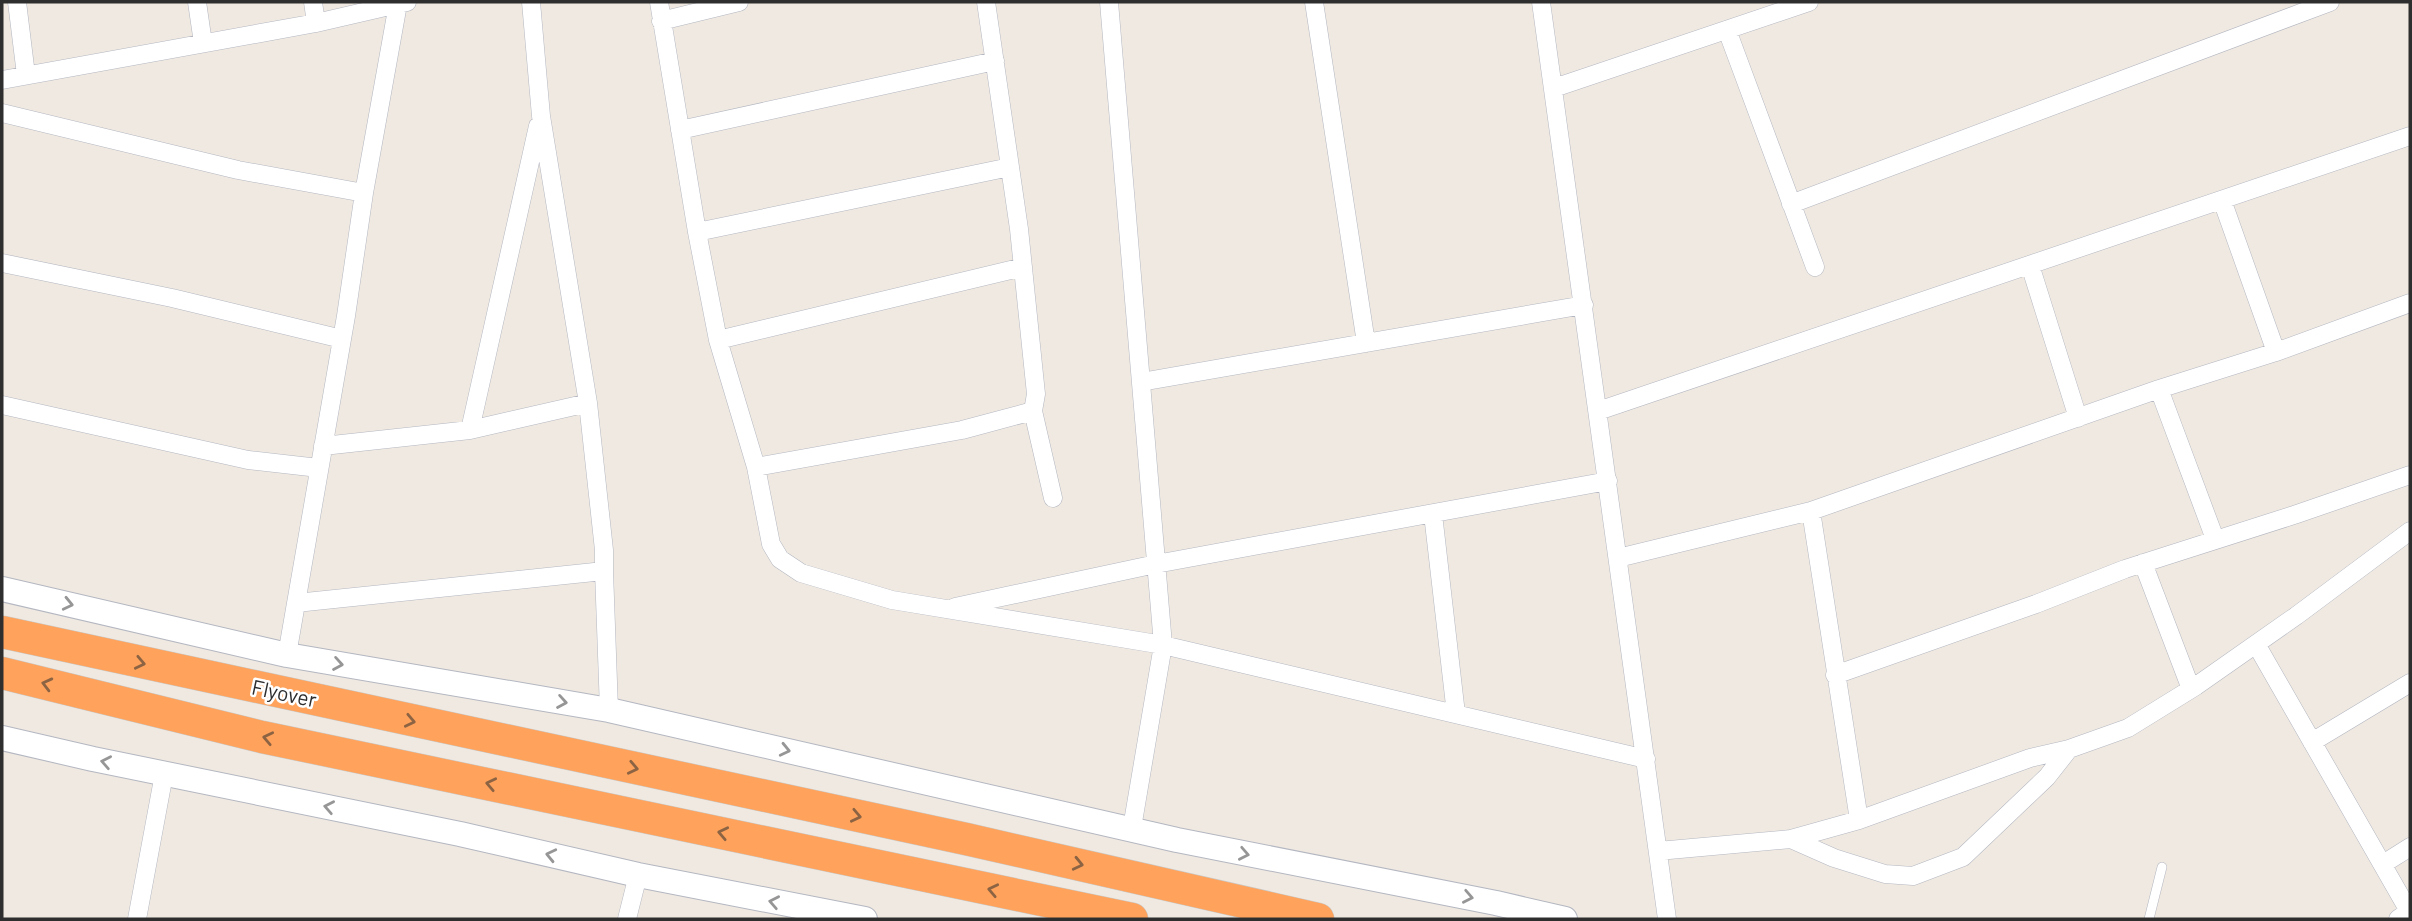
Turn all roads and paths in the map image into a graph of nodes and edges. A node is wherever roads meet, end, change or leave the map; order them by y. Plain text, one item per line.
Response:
1 (17, 2) edge
2 (197, 2) edge
3 (313, 2) edge
4 (531, 2) edge
5 (659, 2) edge
6 (739, 2) edge
7 (985, 2) edge
8 (1110, 2) edge
9 (1314, 2) edge
10 (1541, 2) edge
11 (1809, 2) edge
12 (2330, 2) edge
13 (403, 3) edge
14 (1790, 5) edge
15 (662, 21) junction
16 (316, 23) junction
17 (1727, 30) junction
18 (204, 43) junction
19 (995, 61) junction
20 (26, 75) junction
21 (2, 80) edge
22 (1554, 88) junction
23 (2, 113) edge
24 (541, 116) junction
25 (680, 130) junction
26 (2410, 136) edge
27 (1010, 167) junction
28 (364, 193) junction
29 (2222, 200) junction
30 (1791, 204) junction
31 (697, 232) junction
32 (2, 263) edge
33 (2030, 265) junction
34 (1023, 267) junction
35 (1815, 267) dead end
36 (2410, 303) edge
37 (1584, 305) junction
38 (342, 339) junction
39 (718, 340) junction
40 (1366, 343) junction
41 (2276, 352) junction
42 (1141, 382) junction
43 (2160, 389) junction
44 (588, 403) junction
45 (2, 405) edge
46 (1033, 411) junction
47 (1598, 411) junction
48 (2078, 418) junction
49 (470, 429) junction
50 (323, 446) junction
51 (756, 467) junction
52 (319, 468) junction
53 (2410, 475) edge
54 (1608, 481) junction
55 (1053, 498) dead end
56 (1811, 511) junction
57 (1433, 514) junction
58 (2410, 531) edge
59 (2215, 539) junction
60 (1618, 558) junction
61 (2143, 563) junction
62 (1156, 564) junction
63 (604, 571) junction
64 (2, 589) edge
65 (296, 603) junction
66 (946, 610) junction
67 (2, 632) edge
68 (2256, 644) junction
69 (1163, 645) junction
70 (286, 655) junction
71 (2, 673) edge
72 (1835, 675) junction
73 (2410, 683) edge
74 (2191, 689) junction
75 (609, 710) junction
76 (1456, 714) junction
77 (2, 738) edge
78 (2312, 742) junction
79 (2069, 749) junction
80 (1646, 759) junction
81 (164, 774) junction
82 (1859, 820) junction
83 (1132, 828) junction
84 (1791, 839) junction
85 (2410, 848) edge
86 (1658, 852) junction
87 (2383, 864) junction
88 (2162, 867) dead end
89 (638, 875) junction
90 (137, 919) edge
91 (627, 919) edge
92 (857, 919) edge
93 (1132, 919) edge
94 (1318, 919) edge
95 (1565, 919) edge
96 (1667, 919) edge
97 (2149, 919) edge
98 (2398, 919) edge

1 - 20 street
2 - 18 street
3 - 16 street
4 - 24 street
5 - 15 street
6 - 15 street
7 - 19 street
8 - 42 street
9 - 40 street
10 - 22 street
11 - 14 street
12 - 30 street
13 - 16 street
13 - 28 street
14 - 17 street
15 - 25 street
16 - 18 street
17 - 22 street
17 - 30 street
18 - 20 street
19 - 25 street
19 - 27 street
20 - 21 street
22 - 37 street
23 - 28 street
24 - 44 street
24 - 49 street
25 - 31 street
26 - 29 street
27 - 31 street
27 - 34 street
28 - 38 street
29 - 33 street
29 - 41 street
30 - 35 street
31 - 39 street
32 - 38 street
33 - 47 street
33 - 48 street
34 - 39 street
34 - 46 street
36 - 41 street
37 - 40 street
37 - 47 street
38 - 50 street
39 - 51 street
40 - 42 street
41 - 43 street
42 - 62 street
43 - 48 street
43 - 59 street
44 - 49 street
44 - 63 street
45 - 52 street
46 - 51 street
46 - 55 street
47 - 54 street
48 - 56 street
49 - 50 street
50 - 52 street
51 - 66 street
52 - 65 street
53 - 59 street
54 - 57 street
54 - 60 street
56 - 60 street
56 - 72 street
57 - 62 street
57 - 76 street
58 - 68 street
59 - 61 street
60 - 80 street
61 - 72 street
61 - 74 street
62 - 66 street
62 - 69 street
63 - 65 street
63 - 75 street
64 -> 70 main road
65 - 70 street
66 - 69 street
67 -> 94 highway, Flyover
68 - 74 street
68 - 78 street
69 - 76 street
69 - 83 street
70 -> 75 main road
93 -> 71 highway
72 - 82 street
73 - 78 street
74 - 79 street
75 -> 83 main road
76 - 80 street
81 -> 77 main road
78 - 87 street
79 - 82 street
79 - 84 street
80 - 86 street
89 -> 81 main road
81 - 90 street
82 - 84 street
83 -> 95 main road
84 - 86 street
85 - 87 street
86 - 96 street
87 - 98 street
88 - 97 lane
89 - 91 street
92 -> 89 main road

